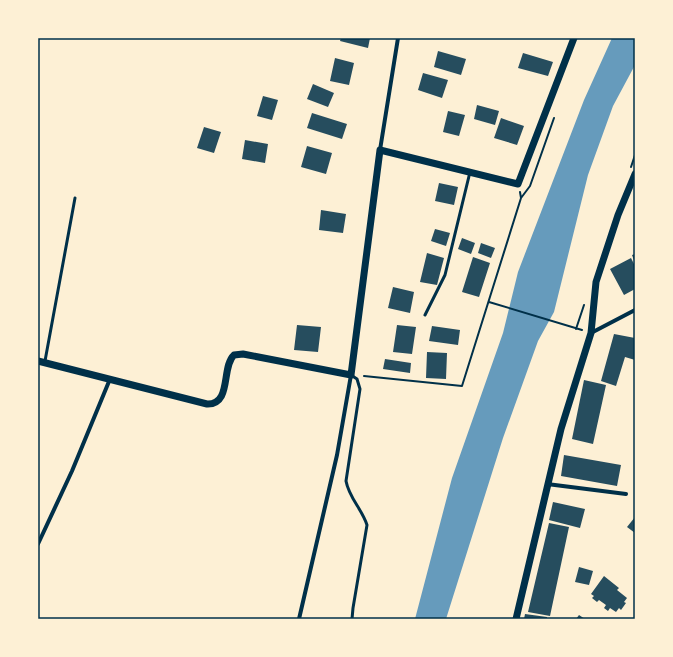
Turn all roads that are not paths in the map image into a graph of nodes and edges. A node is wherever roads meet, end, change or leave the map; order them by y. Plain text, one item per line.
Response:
1 (398, 38) edge
2 (574, 38) edge
3 (380, 150) junction
4 (470, 172) junction
5 (635, 174) edge
6 (75, 198) dead end
7 (635, 310) edge
8 (425, 315) dead end
9 (591, 333) junction
10 (41, 362) edge
11 (351, 375) junction
12 (110, 379) junction
13 (548, 484) junction
14 (626, 494) dead end
15 (38, 544) edge
16 (299, 619) edge
17 (352, 619) edge
18 (516, 619) edge

1 - 3 street
2 - 4 street
3 - 4 street
3 - 11 street
4 - 8 lane
5 - 9 street
6 - 10 lane
7 - 9 street
9 - 13 street
10 - 12 street
11 - 12 street
11 - 16 street
11 - 17 lane
12 - 15 street
13 - 14 street
13 - 18 street

